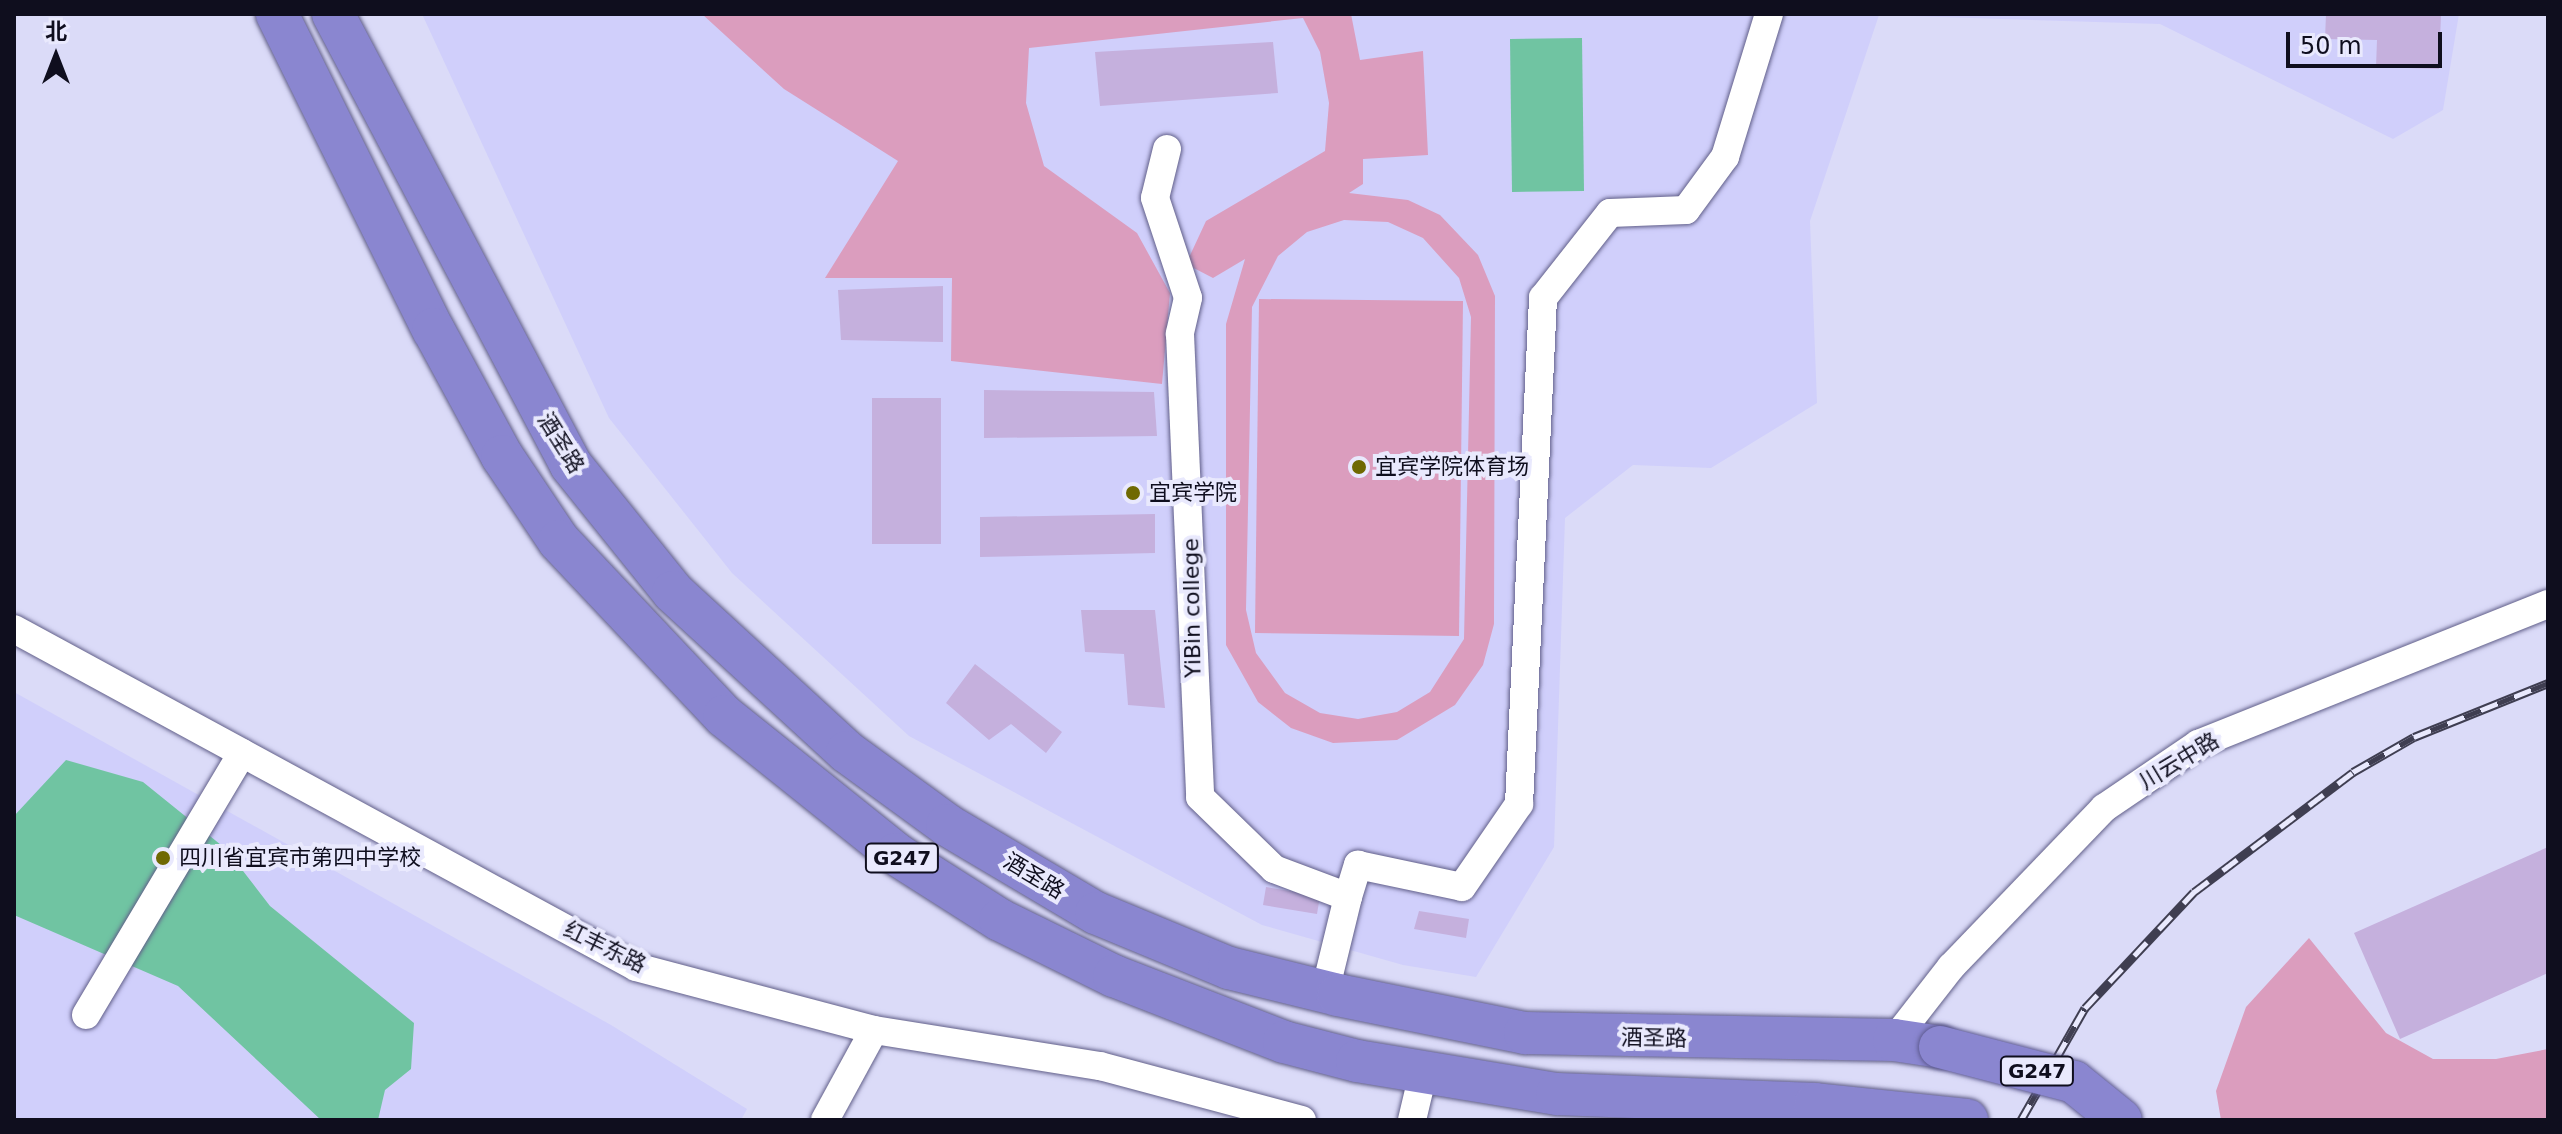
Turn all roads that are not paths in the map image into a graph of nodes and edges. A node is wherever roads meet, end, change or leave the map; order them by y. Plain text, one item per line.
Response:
1 (277, 14) edge
2 (333, 14) edge
3 (1769, 14) edge
4 (1167, 149) dead end
5 (2548, 604) edge
6 (14, 629) edge
7 (242, 753) junction
8 (1348, 897) junction
9 (1325, 991) junction
10 (86, 1015) dead end
11 (874, 1030) junction
12 (1894, 1040) junction
13 (1423, 1074) junction
14 (825, 1120) edge
15 (1302, 1120) edge
16 (1412, 1120) edge
17 (1967, 1120) edge
18 (2121, 1120) edge

1 - 13 highway, G247
2 - 9 highway, 酒圣路 / G247
3 - 8 street
4 - 8 street, YiBin college
5 - 12 street, 川云中路
6 - 7 street, 红丰东路
7 - 10 street
7 - 11 street, 红丰东路
8 - 9 street
9 - 12 highway, 酒圣路 / G247
11 - 14 street
11 - 15 street, 红丰东路
12 - 18 highway, 酒圣路 / G247, bridge
13 - 16 street
13 - 17 highway, G247

